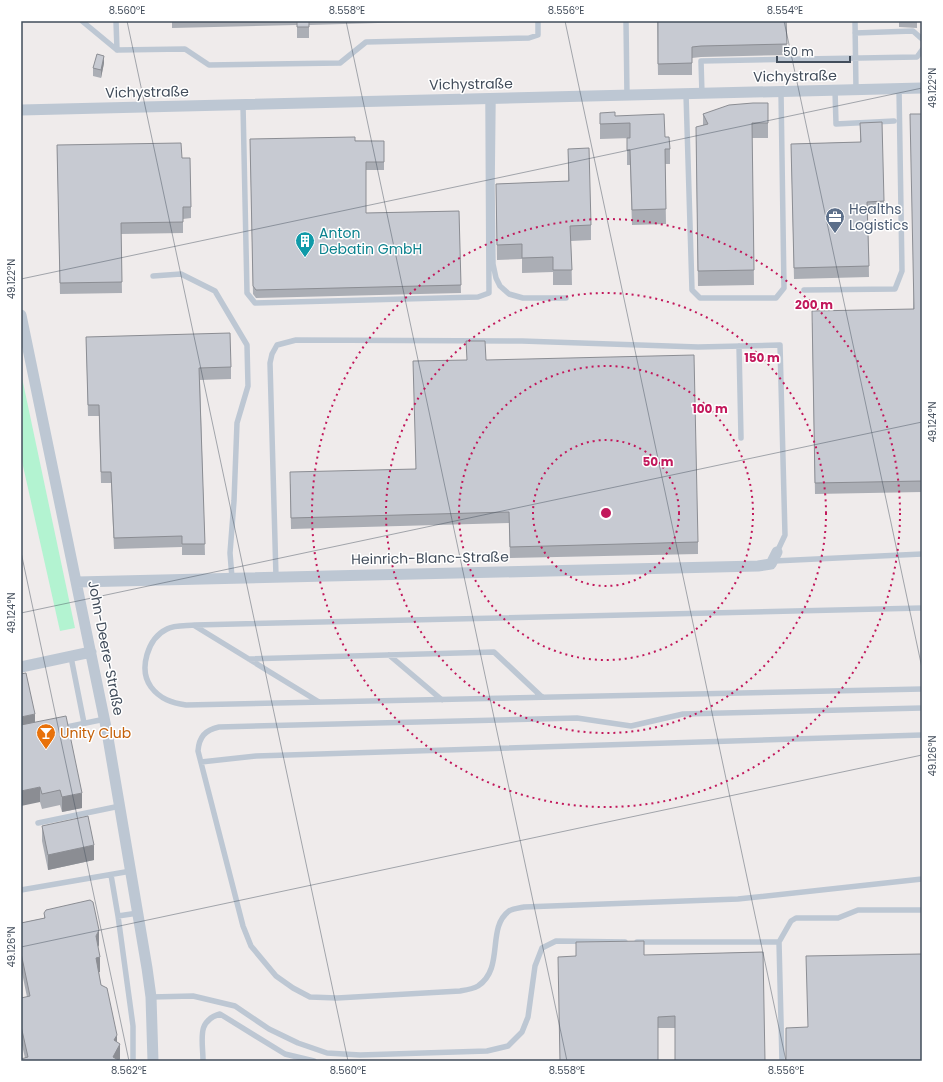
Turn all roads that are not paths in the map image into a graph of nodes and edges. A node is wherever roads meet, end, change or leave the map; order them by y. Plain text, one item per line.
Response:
1 (82, 21) edge
2 (116, 21) edge
3 (538, 21) edge
4 (626, 21) edge
5 (855, 21) edge
6 (855, 33) junction
7 (922, 39) edge
8 (117, 50) junction
9 (922, 50) edge
10 (856, 59) junction
11 (922, 88) edge
12 (899, 89) junction
13 (835, 90) junction
14 (856, 90) junction
15 (780, 92) junction
16 (686, 94) junction
17 (702, 94) junction
18 (627, 96) junction
19 (491, 99) junction
20 (242, 105) junction
21 (21, 110) edge
22 (894, 122) dead end
23 (153, 276) dead end
24 (804, 290) dead end
25 (566, 298) dead end
26 (21, 316) edge
27 (739, 346) junction
28 (741, 438) dead end
29 (922, 554) edge
30 (775, 557) junction
31 (276, 577) junction
32 (232, 578) junction
33 (77, 582) junction
34 (922, 608) edge
35 (195, 626) junction
36 (91, 652) junction
37 (389, 655) junction
38 (71, 657) junction
39 (249, 659) junction
40 (21, 667) edge
41 (922, 689) edge
42 (542, 697) junction
43 (442, 700) junction
44 (319, 702) junction
45 (922, 708) edge
46 (104, 719) junction
47 (84, 723) junction
48 (56, 729) edge
49 (922, 735) edge
50 (201, 762) junction
51 (120, 806) junction
52 (38, 823) dead end
53 (131, 871) junction
54 (111, 875) junction
55 (922, 879) edge
56 (21, 890) edge
57 (922, 910) edge
58 (138, 913) junction
59 (118, 916) junction
60 (779, 942) junction
61 (151, 997) junction
62 (133, 1061) edge
63 (153, 1061) edge
64 (203, 1061) edge
65 (314, 1061) edge
66 (782, 1061) edge

1 - 8 lane
2 - 8 lane
3 - 8 lane
4 - 18 lane
5 - 6 lane
6 - 7 lane
6 - 10 lane
9 - 10 lane
10 - 14 lane
10 - 17 lane
11 - 12 street, Vichystraße
12 - 14 street, Vichystraße
12 - 24 lane
13 - 14 street, Vichystraße
13 - 15 street, Vichystraße
13 - 22 lane
15 - 16 lane
15 - 17 street, Vichystraße
16 - 17 street, Vichystraße
16 - 18 street, Vichystraße
18 - 19 street, Vichystraße
19 - 20 street, Vichystraße
19 - 20 lane
19 - 25 lane
20 - 21 street, Vichystraße
23 - 32 lane
26 - 33 street, John-Deere-Straße
27 - 28 lane
27 - 30 lane
27 - 31 lane
29 - 30 lane
30 - 31 street, Heinrich-Blanc-Straße
31 - 32 street, Heinrich-Blanc-Straße
32 - 33 street, Heinrich-Blanc-Straße
33 - 36 street, John-Deere-Straße
34 - 35 lane
35 - 39 lane
35 - 44 lane
36 - 38 street
36 - 46 street, John-Deere-Straße
37 - 39 lane
37 - 42 lane
37 - 43 lane
38 - 40 street
38 - 47 lane
39 - 44 lane
41 - 42 lane
42 - 43 lane
43 - 44 lane
45 - 50 lane
46 - 47 lane
46 - 51 street, John-Deere-Straße
47 - 48 lane
49 - 50 lane
50 - 55 lane
51 - 52 lane
51 - 53 street, John-Deere-Straße
53 - 54 lane
53 - 58 street, John-Deere-Straße
54 - 56 lane
54 - 59 lane
57 - 60 lane
58 - 59 lane
58 - 61 street, John-Deere-Straße
59 - 62 lane
60 - 61 lane
60 - 66 lane
61 - 63 street, John-Deere-Straße
64 - 65 lane

